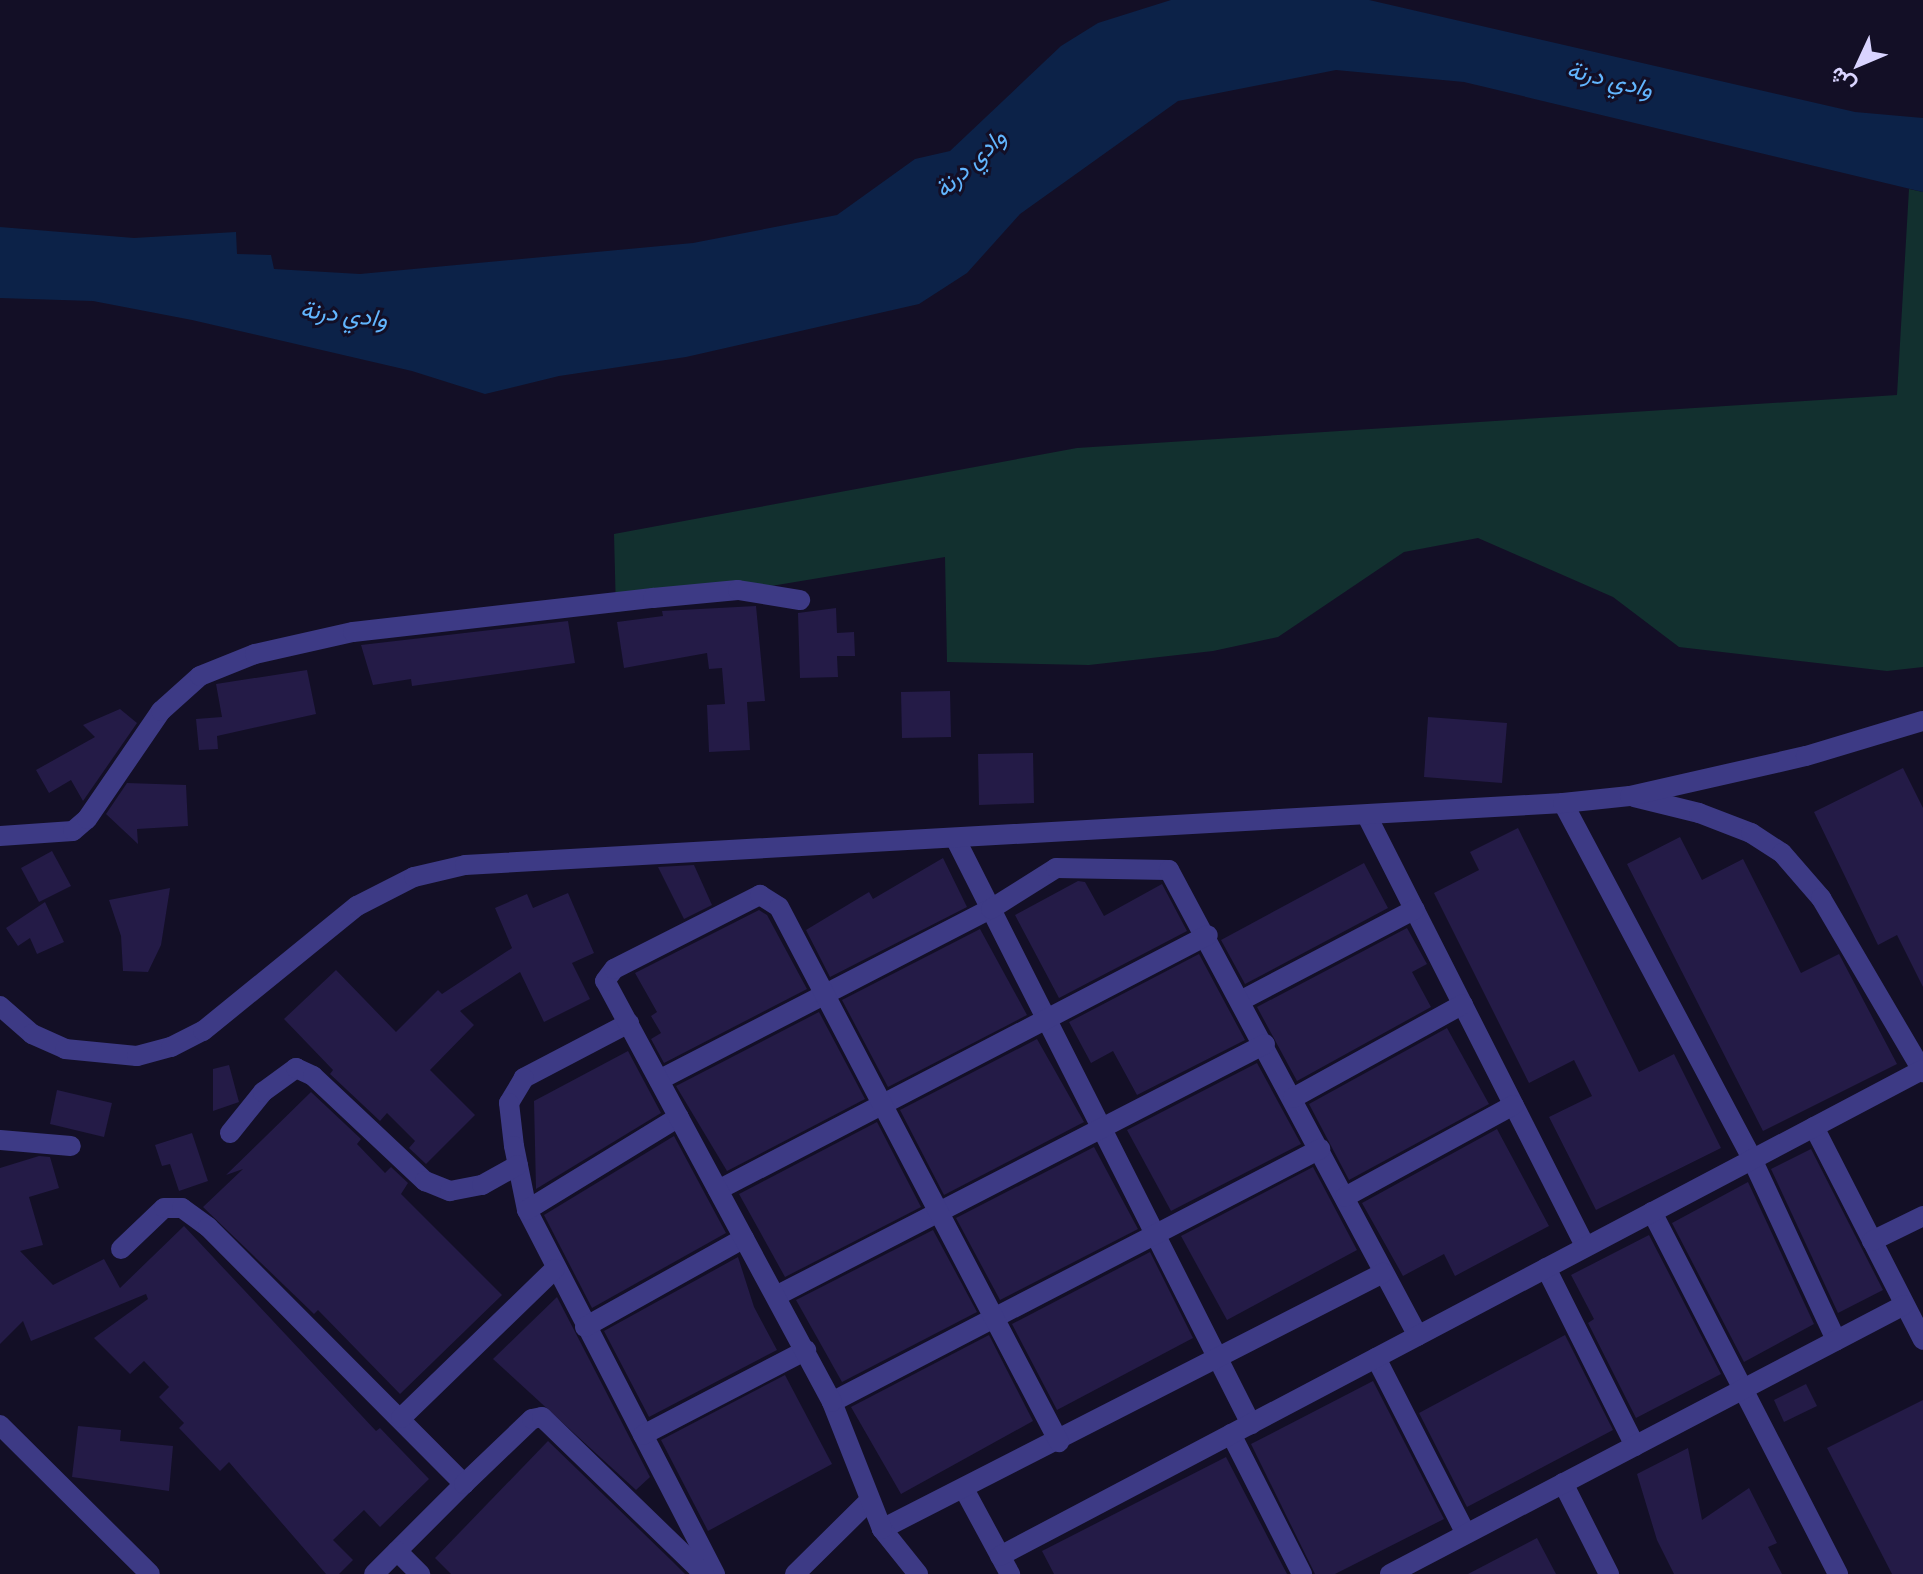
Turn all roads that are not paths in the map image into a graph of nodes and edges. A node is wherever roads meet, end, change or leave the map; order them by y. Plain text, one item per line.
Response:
1 (800, 600) dead end
2 (1923, 721) edge
3 (1630, 796) junction
4 (1563, 803) junction
5 (1367, 816) junction
6 (0, 836) edge
7 (955, 838) junction
8 (991, 909) junction
9 (1415, 909) junction
10 (1208, 935) junction
11 (822, 996) junction
12 (1242, 1000) junction
13 (1463, 1004) junction
14 (0, 1006) edge
15 (1047, 1019) junction
16 (629, 1023) junction
17 (1265, 1044) junction
18 (1922, 1071) edge
19 (659, 1080) junction
20 (1293, 1098) junction
21 (1514, 1105) junction
22 (881, 1106) junction
23 (679, 1117) junction
24 (1100, 1125) junction
25 (1814, 1127) junction
26 (230, 1133) dead end
27 (0, 1140) edge
28 (71, 1146) dead end
29 (1320, 1149) junction
30 (1752, 1159) junction
31 (518, 1165) junction
32 (718, 1190) junction
33 (1345, 1197) junction
34 (527, 1210) junction
35 (938, 1210) junction
36 (1652, 1212) junction
37 (1923, 1216) edge
38 (1154, 1233) junction
39 (744, 1238) junction
40 (1872, 1241) junction
41 (1586, 1247) junction
42 (121, 1249) dead end
43 (1546, 1268) junction
44 (555, 1269) junction
45 (1383, 1273) junction
46 (776, 1296) junction
47 (1904, 1305) junction
48 (993, 1317) junction
49 (585, 1327) junction
50 (1418, 1336) junction
51 (1836, 1340) junction
52 (1923, 1340) edge
53 (806, 1350) junction
54 (1376, 1358) junction
55 (1218, 1359) junction
56 (1743, 1389) junction
57 (832, 1402) junction
58 (401, 1418) junction
59 (1251, 1424) junction
60 (0, 1425) edge
61 (1231, 1434) junction
62 (643, 1435) junction
63 (1059, 1442) junction
64 (1635, 1446) junction
65 (1563, 1483) junction
66 (464, 1484) junction
67 (964, 1489) junction
68 (869, 1501) junction
69 (882, 1529) junction
70 (1465, 1532) junction
71 (397, 1551) junction
72 (1005, 1565) edge
73 (1393, 1573) edge
74 (150, 1574) edge
75 (374, 1574) edge
76 (420, 1574) edge
77 (704, 1574) edge
78 (715, 1574) edge
79 (795, 1574) edge
80 (918, 1574) edge
81 (1302, 1574) edge
82 (1609, 1574) edge
83 (1838, 1574) edge

1 - 6 street
2 - 3 street
3 - 4 street
3 - 18 street
4 - 5 street
4 - 30 street
5 - 7 street
5 - 9 street
7 - 8 street
7 - 14 street
8 - 10 street
8 - 11 street
8 - 15 street
9 - 12 street
9 - 13 street
10 - 12 street
10 - 15 street
11 - 16 street
11 - 19 street
11 - 22 street
12 - 17 street
13 - 20 street
13 - 21 street
15 - 22 street
15 - 24 street
16 - 19 street
16 - 31 street
17 - 20 street
17 - 24 street
18 - 25 street
19 - 23 street
20 - 29 street
21 - 33 street
21 - 41 street
22 - 32 street
22 - 35 street
23 - 32 street
23 - 34 street
24 - 35 street
24 - 38 street
25 - 30 street
25 - 40 street
26 - 31 street
27 - 28 street
29 - 33 street
29 - 38 street
30 - 36 street
30 - 51 street
31 - 34 street
32 - 39 street
33 - 45 street
34 - 44 street
35 - 46 street
35 - 48 street
36 - 41 street
36 - 56 street
37 - 40 street
38 - 48 street
38 - 55 street
39 - 46 street
39 - 49 street
40 - 47 street
41 - 43 street
42 - 58 street
43 - 50 street
43 - 64 street
44 - 49 street
44 - 58 street
45 - 50 street
45 - 55 street
46 - 53 street
47 - 51 street
47 - 52 street
48 - 57 street
48 - 63 street
49 - 62 street
50 - 54 street
51 - 56 street
53 - 57 street
53 - 62 street
54 - 59 street
54 - 70 street
55 - 59 street
55 - 63 street
56 - 64 street
56 - 83 street
57 - 68 street
58 - 66 street
59 - 61 street
60 - 74 street
61 - 72 street
61 - 81 street
62 - 78 street
63 - 67 street
64 - 65 street
65 - 70 street
65 - 82 street
66 - 71 street
66 - 77 street
67 - 69 street
67 - 72 street
68 - 69 street
68 - 79 street
69 - 80 street
70 - 73 street
71 - 75 street
71 - 76 street

